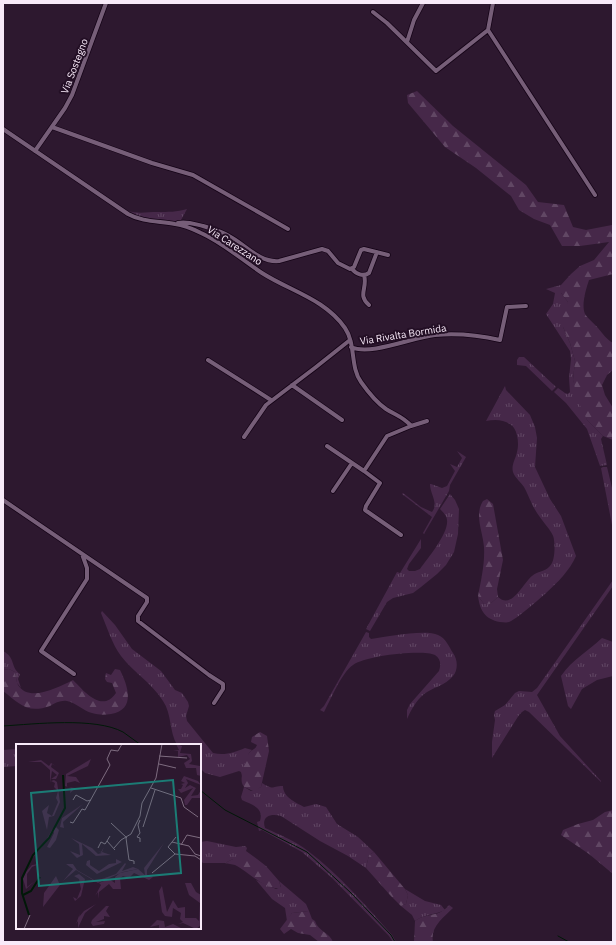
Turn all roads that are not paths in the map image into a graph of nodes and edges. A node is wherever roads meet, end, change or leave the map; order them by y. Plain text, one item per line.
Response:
1 (106, 3) edge
2 (423, 3) edge
3 (493, 3) edge
4 (373, 12) dead end
5 (488, 30) junction
6 (407, 42) junction
7 (52, 127) junction
8 (3, 129) edge
9 (35, 150) junction
10 (595, 196) dead end
11 (176, 224) junction
12 (288, 229) dead end
13 (378, 252) junction
14 (388, 255) dead end
15 (352, 269) junction
16 (364, 276) junction
17 (368, 305) dead end
18 (526, 306) dead end
19 (350, 340) junction
20 (351, 347) junction
21 (208, 360) dead end
22 (292, 385) junction
23 (271, 400) junction
24 (342, 420) dead end
25 (427, 421) dead end
26 (410, 426) junction
27 (244, 437) dead end
28 (327, 446) dead end
29 (352, 463) junction
30 (364, 471) junction
31 (333, 491) dead end
32 (3, 500) edge
33 (401, 535) dead end
34 (82, 554) junction
35 (74, 674) dead end
36 (214, 703) dead end

1 - 7 street, Via Sostegno
2 - 6 street
3 - 5 street
4 - 6 street
5 - 6 street
5 - 10 street
7 - 9 street, Via Sostegno
7 - 12 street
8 - 9 street, Via Carezzano
9 - 11 street, Via Carezzano
11 - 15 street
11 - 19 street, Via Carezzano
13 - 14 street
13 - 15 street
13 - 16 street
15 - 16 street
16 - 17 street
18 - 20 street, Via Rivalta Bormida
19 - 20 street, Via Carezzano
19 - 22 street
20 - 26 street, Via Carezzano
21 - 23 street
22 - 23 street
22 - 24 street
23 - 27 street
25 - 26 street
26 - 30 street
28 - 29 street
29 - 30 street
29 - 31 street
30 - 33 street
32 - 34 street
34 - 35 street
34 - 36 street

